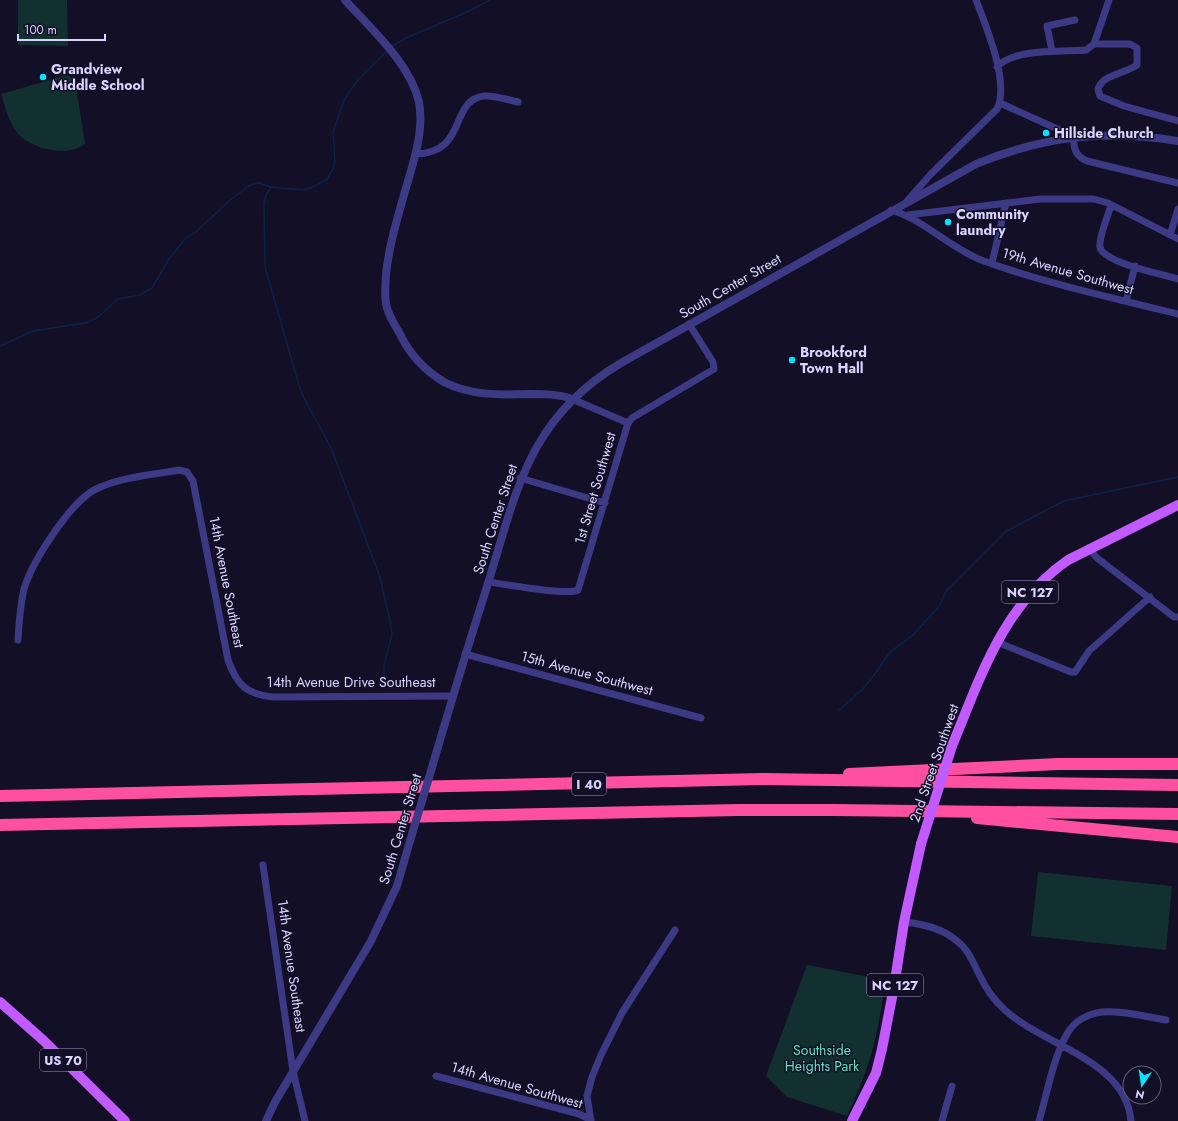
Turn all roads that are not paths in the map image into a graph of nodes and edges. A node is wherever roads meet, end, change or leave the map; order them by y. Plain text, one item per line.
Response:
1 (345, 0) edge
2 (976, 0) edge
3 (1109, 0) edge
4 (1075, 20) dead end
5 (1094, 44) junction
6 (1052, 51) junction
7 (997, 67) junction
8 (518, 102) dead end
9 (1000, 103) junction
10 (1178, 121) edge
11 (1073, 136) junction
12 (1178, 141) edge
13 (416, 154) junction
14 (1178, 183) edge
15 (907, 201) junction
16 (1006, 203) junction
17 (1111, 205) junction
18 (1178, 209) edge
19 (891, 210) junction
20 (908, 215) junction
21 (1170, 235) junction
22 (1178, 239) edge
23 (992, 263) junction
24 (1135, 266) junction
25 (1178, 279) edge
26 (1126, 301) junction
27 (1178, 314) edge
28 (689, 324) junction
29 (572, 399) junction
30 (628, 423) junction
31 (520, 478) junction
32 (605, 503) junction
33 (1178, 504) edge
34 (1088, 548) junction
35 (488, 582) junction
36 (1150, 597) junction
37 (1178, 617) edge
38 (18, 640) dead end
39 (997, 642) junction
40 (465, 654) junction
41 (250, 692) joint
42 (453, 696) junction
43 (701, 718) dead end
44 (1178, 763) edge
45 (786, 780) junction
46 (1178, 785) edge
47 (0, 796) edge
48 (910, 811) junction
49 (1178, 814) edge
50 (0, 825) edge
51 (1178, 837) edge
52 (263, 864) dead end
53 (904, 922) junction
54 (675, 930) dead end
55 (0, 1002) edge
56 (1166, 1020) dead end
57 (1062, 1046) junction
58 (293, 1071) junction
59 (436, 1076) dead end
60 (952, 1086) dead end
61 (591, 1120) edge
62 (125, 1121) edge
63 (266, 1121) edge
64 (305, 1121) edge
65 (852, 1121) edge
66 (942, 1121) edge
67 (1039, 1121) edge
68 (1131, 1121) edge

1 - 13 street
2 - 7 street
3 - 5 street
4 - 6 street
5 - 6 street
5 - 10 street
6 - 7 street
7 - 9 street
8 - 13 street
9 - 11 street
9 - 15 street
11 - 12 street, South Center Street
11 - 14 street
11 - 15 street, South Center Street
13 - 29 street
15 - 19 street, South Center Street
16 - 17 street
16 - 20 street
16 - 23 street
17 - 21 street
17 - 24 street
18 - 21 street
19 - 20 street, 19th Avenue Southwest
19 - 28 street, South Center Street
20 - 23 street, 19th Avenue Southwest
21 - 22 street
23 - 26 street, 19th Avenue Southwest
24 - 25 street
24 - 26 street
26 - 27 street, 19th Avenue Southwest
28 - 29 street, South Center Street
28 - 30 street
29 - 30 street
29 - 31 street, South Center Street
30 - 32 street, 1st Street Southwest
31 - 32 street
31 - 35 street, South Center Street
32 - 35 street, 1st Street Southwest
33 - 34 main road, 2nd Street Southwest / NC 127
34 - 36 street
34 - 39 main road, 2nd Street Southwest / NC 127
35 - 40 street, South Center Street
36 - 37 street
36 - 39 street
38 - 41 street, 14th Avenue Southeast
39 - 53 main road, 2nd Street Southwest / NC 127, bridge
40 - 42 street, South Center Street
40 - 43 street, 15th Avenue Southwest
41 - 42 street, 14th Avenue Drive Southeast
42 - 58 street, South Center Street, bridge
44 - 45 highway
45 - 46 highway, I 40
45 - 47 highway, I 40
48 - 49 highway, I 40
48 - 50 highway, I 40
48 - 51 highway
52 - 58 street, 14th Avenue Southeast
53 - 57 street
53 - 65 main road, 2nd Street Southwest / NC 127
54 - 61 street
55 - 62 main road, US 70
56 - 57 street
57 - 67 street
57 - 68 street
58 - 63 street, South Center Street
58 - 64 street
59 - 61 street, 14th Avenue Southwest
60 - 66 street

